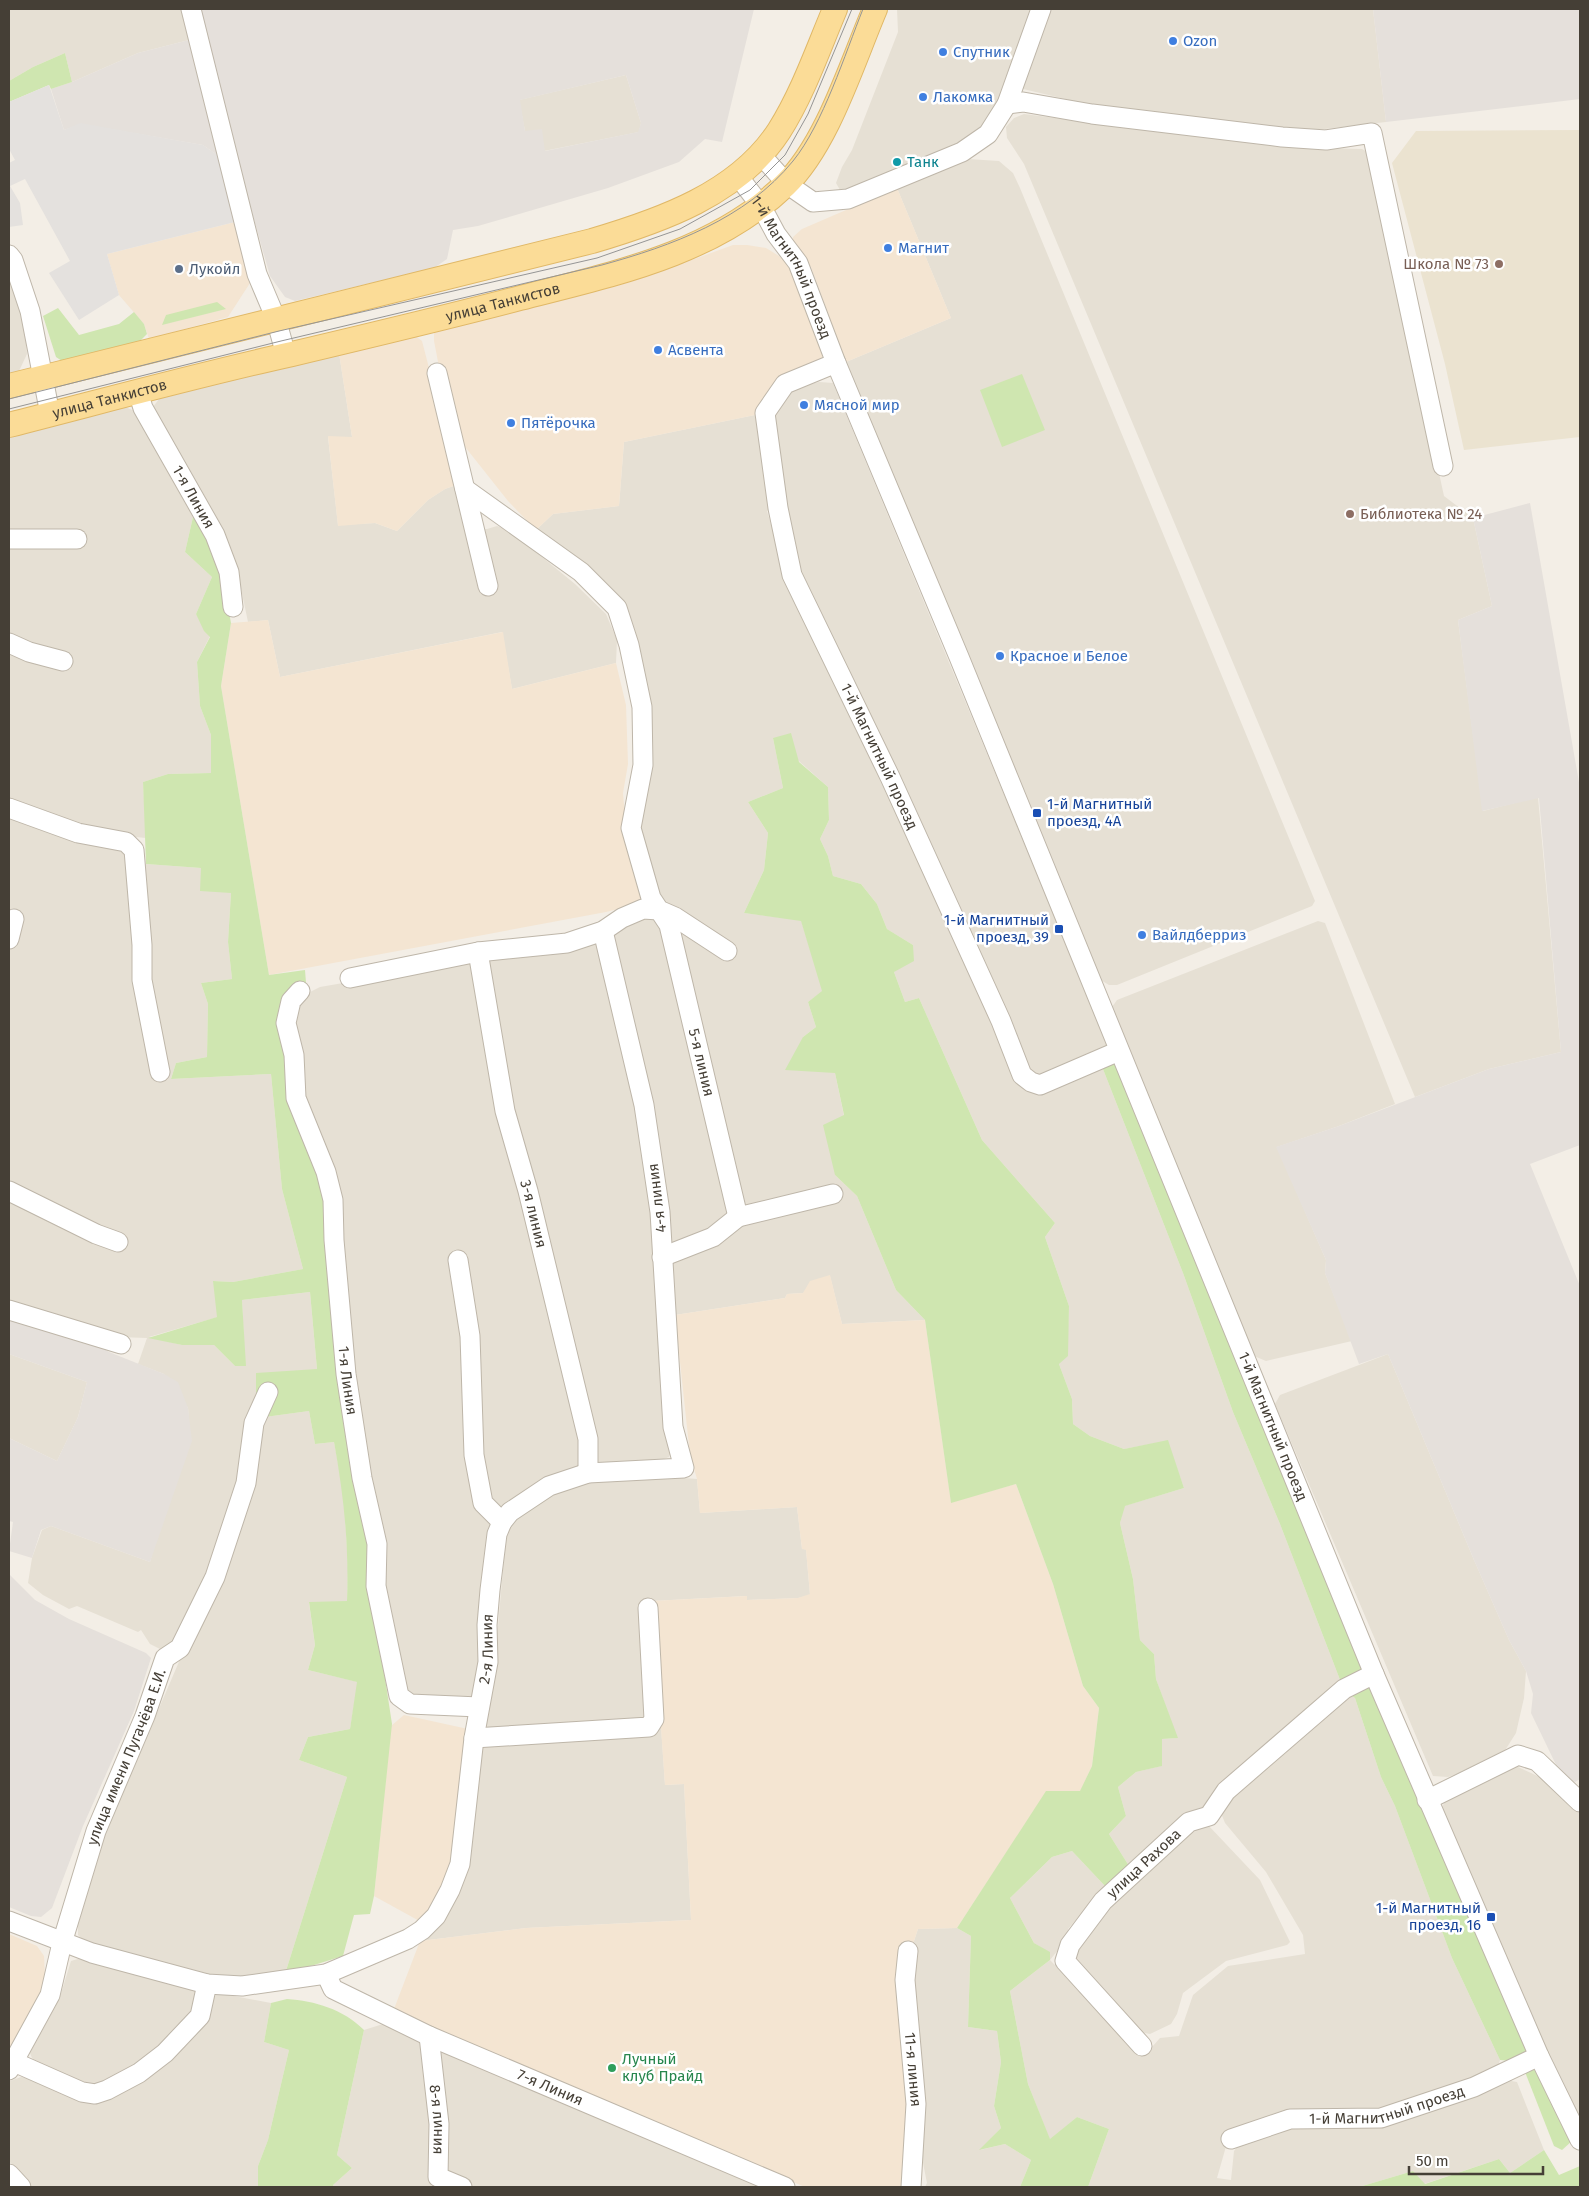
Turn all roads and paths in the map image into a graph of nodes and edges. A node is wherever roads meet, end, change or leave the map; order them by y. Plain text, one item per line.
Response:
1 (190, 9) edge
2 (835, 9) edge
3 (875, 9) edge
4 (1041, 9) edge
5 (1007, 104) junction
6 (760, 154) junction
7 (737, 175) junction
8 (787, 184) junction
9 (761, 206) junction
10 (9, 255) edge
11 (276, 319) junction
12 (286, 355) junction
13 (836, 363) junction
14 (437, 372) dead end
15 (43, 378) junction
16 (9, 386) edge
17 (138, 392) junction
18 (50, 414) junction
19 (9, 424) edge
20 (1443, 466) dead end
21 (466, 489) junction
22 (9, 539) edge
23 (77, 539) dead end
24 (488, 586) dead end
25 (233, 607) dead end
26 (9, 643) edge
27 (63, 661) dead end
28 (9, 808) edge
29 (659, 910) junction
30 (14, 919) dead end
31 (603, 932) junction
32 (9, 939) edge
33 (727, 951) dead end
34 (478, 952) junction
35 (350, 978) dead end
36 (300, 991) dead end
37 (1119, 1051) junction
38 (160, 1072) dead end
39 (9, 1191) edge
40 (833, 1194) dead end
41 (738, 1217) junction
42 (118, 1242) dead end
43 (662, 1257) junction
44 (458, 1260) dead end
45 (9, 1310) edge
46 (121, 1344) dead end
47 (268, 1392) dead end
48 (588, 1473) junction
49 (502, 1522) junction
50 (648, 1608) dead end
51 (1374, 1674) junction
52 (479, 1707) junction
53 (474, 1738) junction
54 (1427, 1800) junction
55 (1580, 1802) edge
56 (9, 1921) edge
57 (62, 1943) junction
58 (908, 1951) dead end
59 (326, 1974) junction
60 (207, 1984) junction
61 (429, 2036) junction
62 (1142, 2046) dead end
63 (1539, 2056) junction
64 (12, 2066) edge
65 (1231, 2139) dead end
66 (1580, 2140) edge
67 (9, 2174) edge
68 (21, 2187) edge
69 (462, 2187) edge
70 (785, 2187) edge
71 (912, 2187) edge

1 - 11 street
2 - 6 main road
3 - 8 main road, улица Танкистов
4 - 5 street
5 - 8 street
5 - 20 street
6 - 7 main road
6 - 8 street
7 - 9 street, 1-й Магнитный проезд
7 - 11 main road
8 - 9 main road, улица Танкистов
9 - 12 main road, улица Танкистов
9 - 13 street, 1-й Магнитный проезд
10 - 15 street
11 - 12 street
11 - 15 main road
12 - 17 main road, улица Танкистов
13 - 37 street, 1-й Магнитный проезд
13 - 37 street, 1-й Магнитный проезд
14 - 21 street
15 - 16 main road
15 - 18 street
17 - 18 main road, улица Танкистов
17 - 25 street, 1-я Линия
18 - 19 main road, улица Танкистов
21 - 24 street
21 - 29 street, 5-я линия
22 - 23 street
26 - 27 street
28 - 38 street
29 - 31 street
29 - 33 street
29 - 41 street, 5-я линия
30 - 32 street
31 - 34 street
31 - 43 street, 4-я линия
34 - 35 street
34 - 48 street, 3-я линия
36 - 52 street, 1-я Линия
37 - 51 street, 1-й Магнитный проезд
39 - 42 street
40 - 41 street
41 - 43 street
43 - 48 street, 4-я линия
44 - 49 street
45 - 46 street
47 - 57 street, улица имени Пугачёва Е.И.
48 - 49 street
49 - 52 street, 2-я Линия
50 - 53 street
51 - 54 street, 1-й Магнитный проезд
51 - 62 street, улица Рахова
52 - 53 street, 2-я Линия
53 - 59 street, 2-я Линия
54 - 55 street
54 - 63 street, 1-й Магнитный проезд
56 - 57 street, 2-я Линия
57 - 60 street, 2-я Линия
57 - 64 street, улица имени Пугачёва Е.И.
58 - 71 street, 11-я линия
59 - 60 street, 2-я Линия
59 - 61 street, 7-я Линия
60 - 64 street
61 - 69 street, 8-я линия
61 - 70 street, 7-я Линия
63 - 65 street, 1-й Магнитный проезд
63 - 66 street, 1-й Магнитный проезд
67 - 68 street

